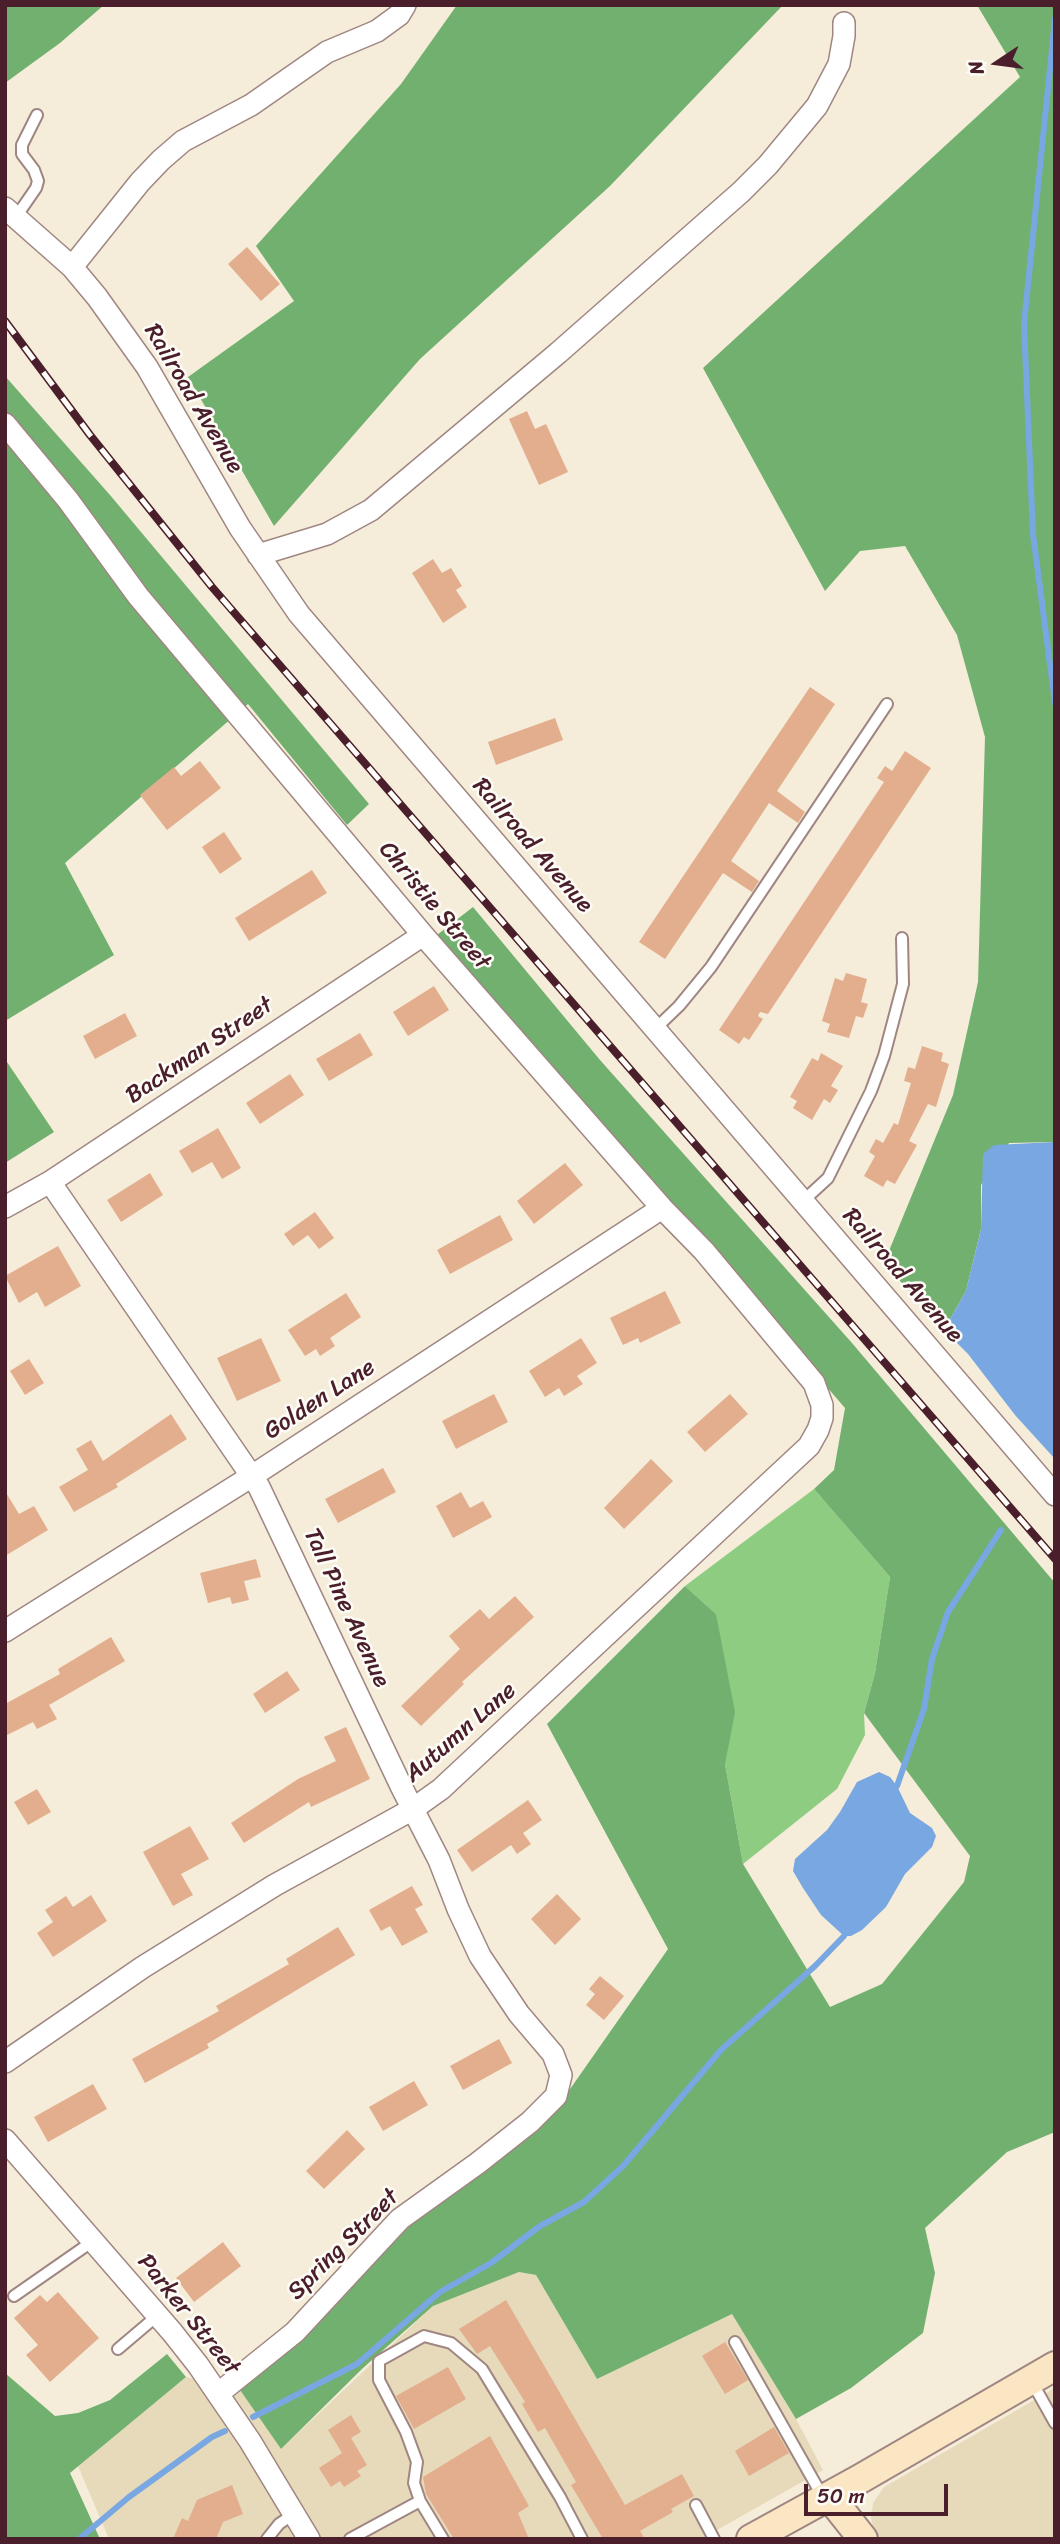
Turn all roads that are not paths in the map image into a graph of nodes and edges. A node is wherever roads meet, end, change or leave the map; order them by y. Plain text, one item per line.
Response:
1 (405, 5) edge
2 (844, 23) dead end
3 (37, 115) dead end
4 (11, 212) edge
5 (72, 267) junction
6 (5, 424) edge
7 (258, 555) junction
8 (887, 705) dead end
9 (423, 935) junction
10 (902, 938) dead end
11 (654, 1030) junction
12 (50, 1182) junction
13 (803, 1201) junction
14 (5, 1207) edge
15 (662, 1209) junction
16 (822, 1418) joint
17 (252, 1476) junction
18 (1055, 1495) edge
19 (5, 1631) edge
20 (413, 1809) junction
21 (5, 2062) edge
22 (561, 2075) joint
23 (5, 2140) edge
24 (93, 2241) junction
25 (14, 2296) dead end
26 (158, 2315) junction
27 (735, 2342) dead end
28 (118, 2348) dead end
29 (1043, 2373) edge
30 (219, 2393) junction
31 (1055, 2423) edge
32 (826, 2498) junction
33 (420, 2501) junction
34 (696, 2505) dead end
35 (295, 2513) junction
36 (267, 2539) edge
37 (309, 2539) edge
38 (351, 2539) edge
39 (443, 2539) edge
40 (582, 2539) edge
41 (714, 2539) edge
42 (751, 2539) edge
43 (863, 2539) edge

1 - 5 street
2 - 7 street
3 - 4 lane
4 - 5 street, Railroad Avenue
5 - 7 street, Railroad Avenue
6 - 9 street, Christie Street
7 - 11 street, Railroad Avenue
8 - 11 lane
9 - 12 street, Backman Street
9 - 15 street, Christie Street
10 - 13 lane
11 - 13 street, Railroad Avenue
12 - 14 street, Backman Street
12 - 17 street, Tall Pine Avenue
13 - 18 street, Railroad Avenue
15 - 16 street, Christie Street
15 - 17 street, Golden Lane
16 - 20 street, Autumn Lane
17 - 19 street, Golden Lane
17 - 20 street, Tall Pine Avenue
20 - 21 street, Autumn Lane
20 - 22 street, Tall Pine Avenue
22 - 30 street, Spring Street
23 - 24 street, Parker Street
24 - 25 lane
24 - 26 street, Parker Street
26 - 28 lane
26 - 30 street, Parker Street
27 - 32 lane
29 - 31 lane
29 - 32 main road
30 - 35 street, Parker Street
32 - 42 main road
32 - 43 main road
33 - 38 lane
33 - 39 lane
33 - 40 lane
34 - 41 lane
35 - 36 lane
35 - 37 street, Parker Street

